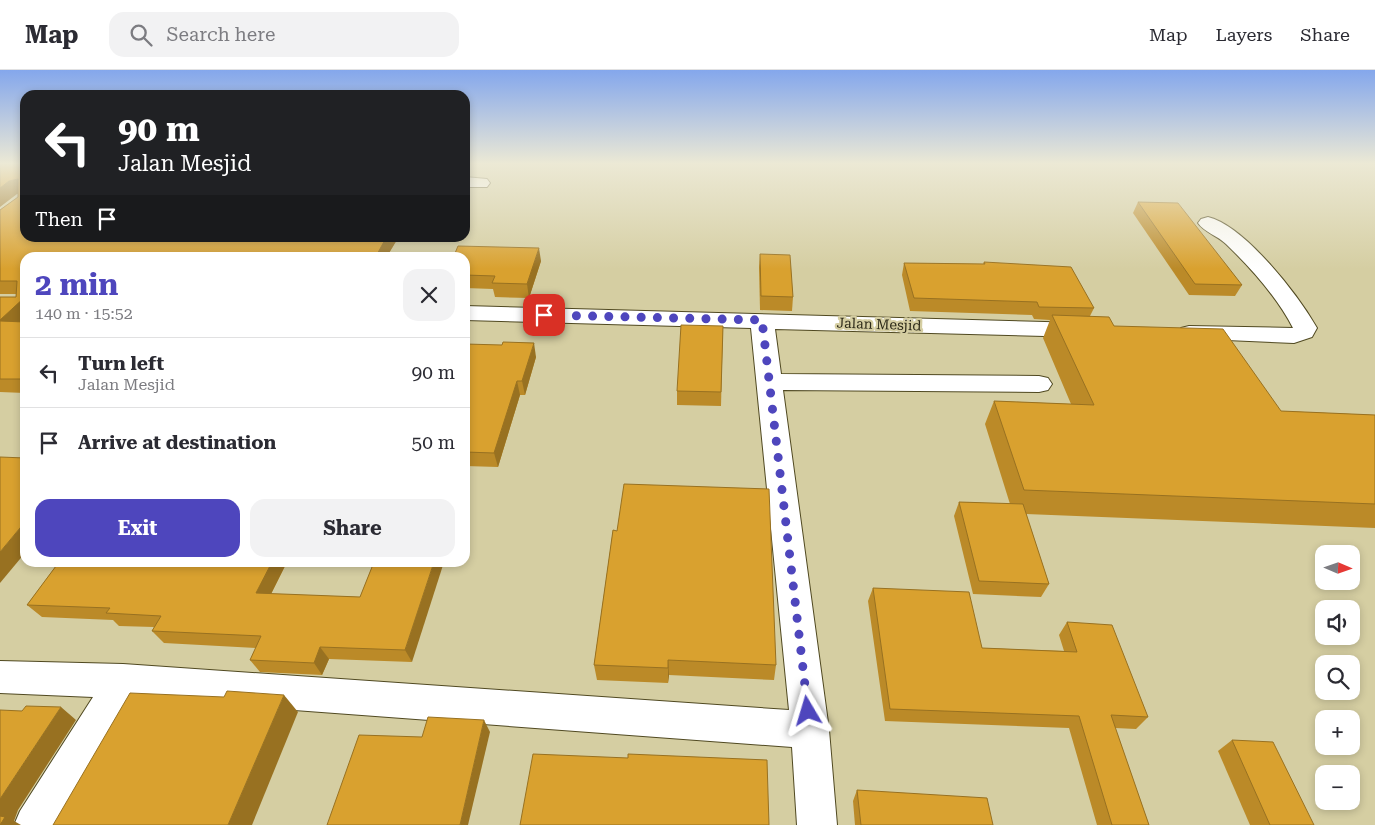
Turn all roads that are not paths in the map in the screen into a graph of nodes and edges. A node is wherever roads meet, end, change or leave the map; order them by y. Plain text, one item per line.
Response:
1 (1208, 223) dead end
2 (470, 313) edge
3 (762, 320) junction
4 (1107, 330) edge
5 (1166, 332) edge
6 (769, 382) junction
7 (1039, 384) dead end
8 (0, 677) edge
9 (123, 680) junction
10 (810, 730) junction
11 (34, 825) edge
12 (817, 825) edge

1 - 5 street
2 - 3 street, Jalan Mesjid
3 - 4 street, Jalan Mesjid
3 - 6 street
6 - 7 street
6 - 10 street
8 - 9 street
9 - 10 street
9 - 11 street
10 - 12 street

